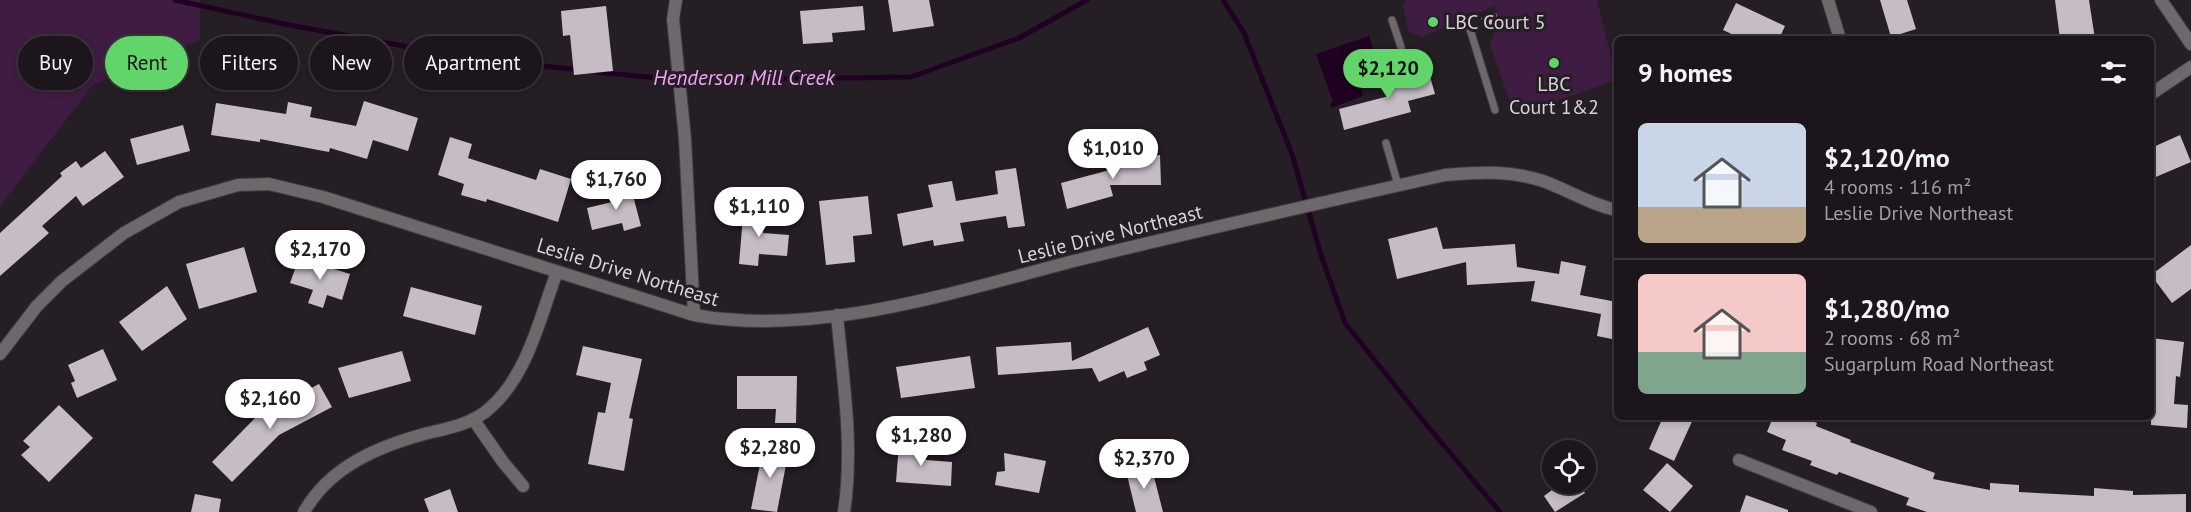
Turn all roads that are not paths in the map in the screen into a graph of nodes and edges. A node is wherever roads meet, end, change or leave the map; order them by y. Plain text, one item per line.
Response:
1 (676, 0) edge
2 (1828, 0) edge
3 (2161, 0) edge
4 (1392, 20) dead end
5 (1469, 26) dead end
6 (1839, 36) edge
7 (2191, 44) edge
8 (1401, 47) dead end
9 (2191, 67) edge
10 (2154, 92) edge
11 (1495, 110) dead end
12 (1386, 142) dead end
13 (1398, 185) junction
14 (1614, 209) edge
15 (557, 272) junction
16 (694, 315) junction
17 (837, 315) junction
18 (0, 354) edge
19 (473, 419) junction
20 (1740, 460) dead end
21 (523, 486) dead end
22 (303, 512) edge
23 (844, 512) edge
24 (1872, 512) edge

1 - 16 street
2 - 6 street
3 - 7 street
4 - 8 lane
5 - 11 lane
9 - 10 street
12 - 13 lane
13 - 14 street, Leslie Drive Northeast
13 - 17 street, Leslie Drive Northeast
15 - 16 street, Leslie Drive Northeast
15 - 18 street, Leslie Drive Northeast
15 - 19 street
16 - 17 street, Leslie Drive Northeast
17 - 23 street
19 - 21 street
19 - 22 street
20 - 24 street

